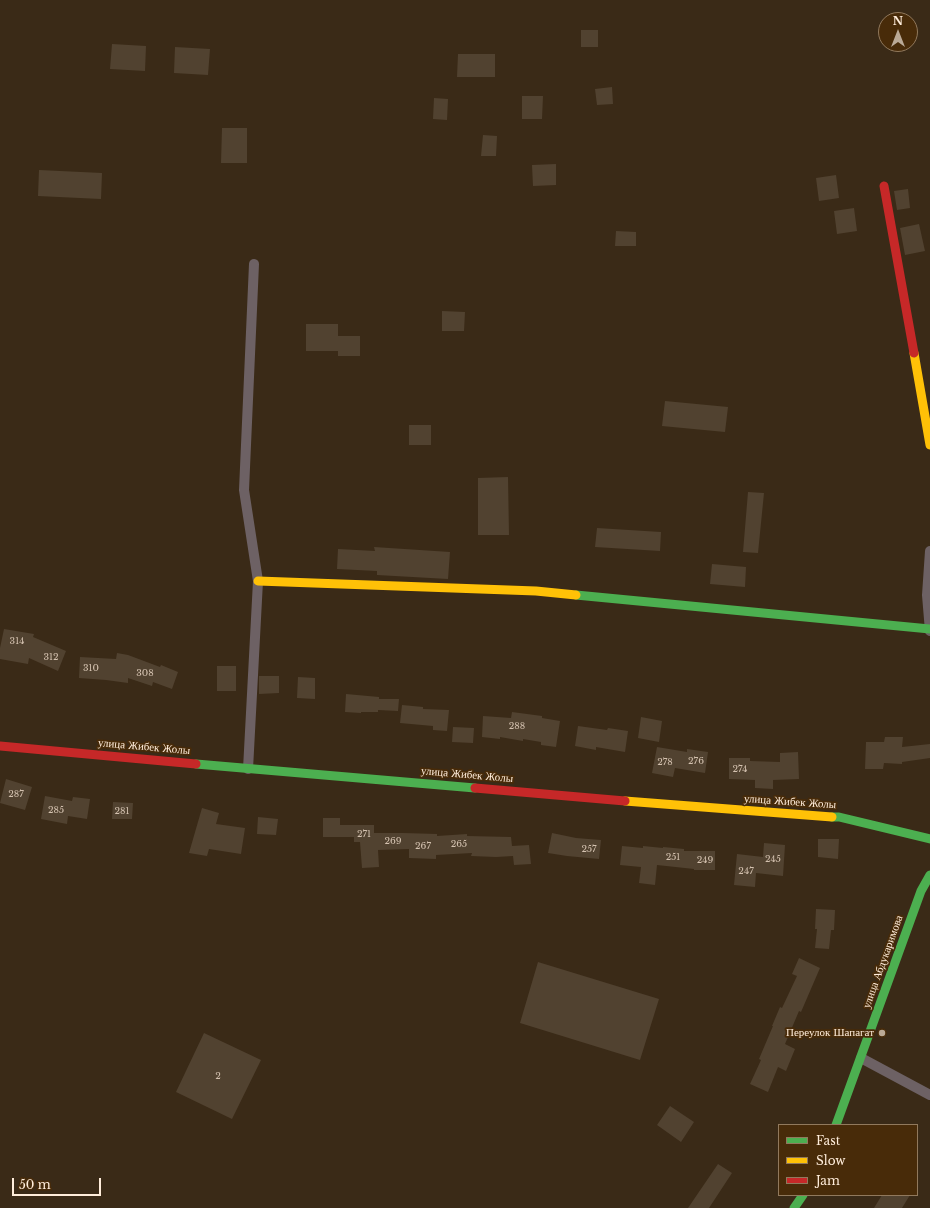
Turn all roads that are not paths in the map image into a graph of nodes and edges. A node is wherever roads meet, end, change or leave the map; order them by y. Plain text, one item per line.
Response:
1 (884, 186) dead end
2 (254, 264) dead end
3 (930, 445) edge
4 (930, 551) edge
5 (258, 580) junction
6 (930, 630) edge
7 (0, 746) edge
8 (248, 769) junction
9 (930, 839) edge
10 (930, 875) edge
11 (861, 1058) junction
12 (930, 1095) edge
13 (836, 1124) edge
14 (802, 1196) edge
15 (794, 1208) edge

1 - 3 street
2 - 5 street
4 - 6 street
5 - 6 street
5 - 8 street
7 - 8 street, улица Жибек Жолы
8 - 9 street, улица Жибек Жолы
10 - 11 street, улица Абдукаримова
11 - 12 street
11 - 13 street, улица Абдукаримова
14 - 15 street

